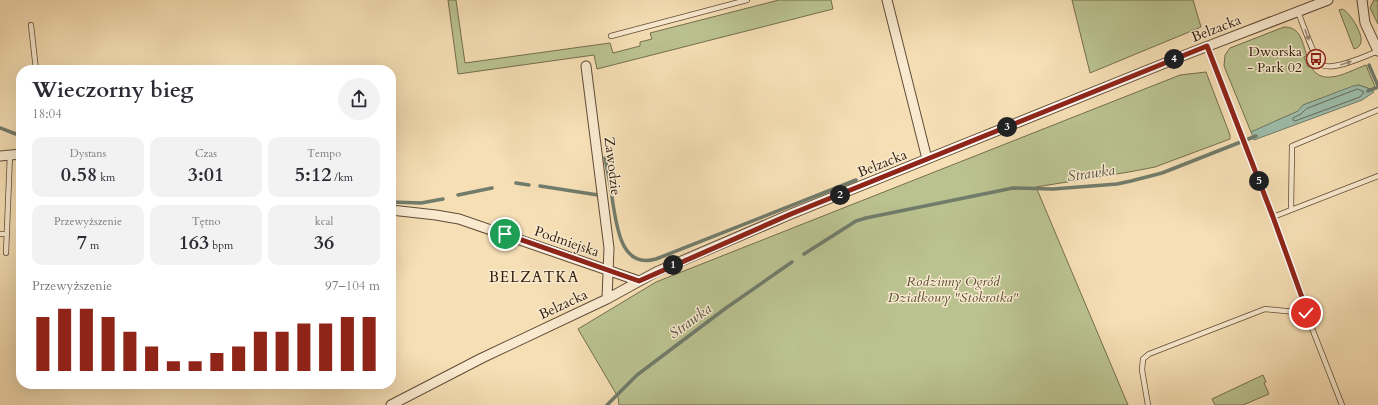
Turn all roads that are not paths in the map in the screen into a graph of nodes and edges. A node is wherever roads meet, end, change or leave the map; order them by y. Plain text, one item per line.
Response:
1 (747, 0) edge
2 (887, 0) edge
3 (1328, 0) edge
4 (1362, 0) edge
5 (1298, 12) junction
6 (31, 25) dead end
7 (611, 36) dead end
8 (1207, 46) junction
9 (1378, 51) edge
10 (35, 65) edge
11 (586, 66) dead end
12 (1378, 110) edge
13 (10, 154) junction
14 (16, 154) edge
15 (0, 156) edge
16 (927, 159) junction
17 (1378, 176) edge
18 (396, 210) edge
19 (1291, 210) junction
20 (1273, 217) junction
21 (0, 234) edge
22 (7, 234) junction
23 (6, 254) dead end
24 (608, 270) junction
25 (639, 281) junction
26 (607, 299) junction
27 (1306, 313) junction
28 (391, 405) edge
29 (1148, 405) edge
30 (1342, 405) edge

1 - 7 lane
2 - 16 street
3 - 5 street, Belzacka
4 - 9 street
5 - 8 street, Belzacka
5 -> 9 lane
6 - 10 lane
8 - 16 street, Belzacka
8 - 20 lane
11 - 24 street, Zawodzie
12 - 19 lane
13 - 14 street
13 - 15 street
13 - 22 lane
16 - 25 street, Belzacka
17 - 19 lane
18 - 24 street, Podmiejska
19 - 20 lane
20 - 27 lane
21 - 22 lane
22 - 23 lane
24 - 25 street, Podmiejska
24 - 26 street, Zawodzie
25 - 26 street, Belzacka
26 - 28 street, Belzacka
27 - 29 lane
27 - 30 lane

